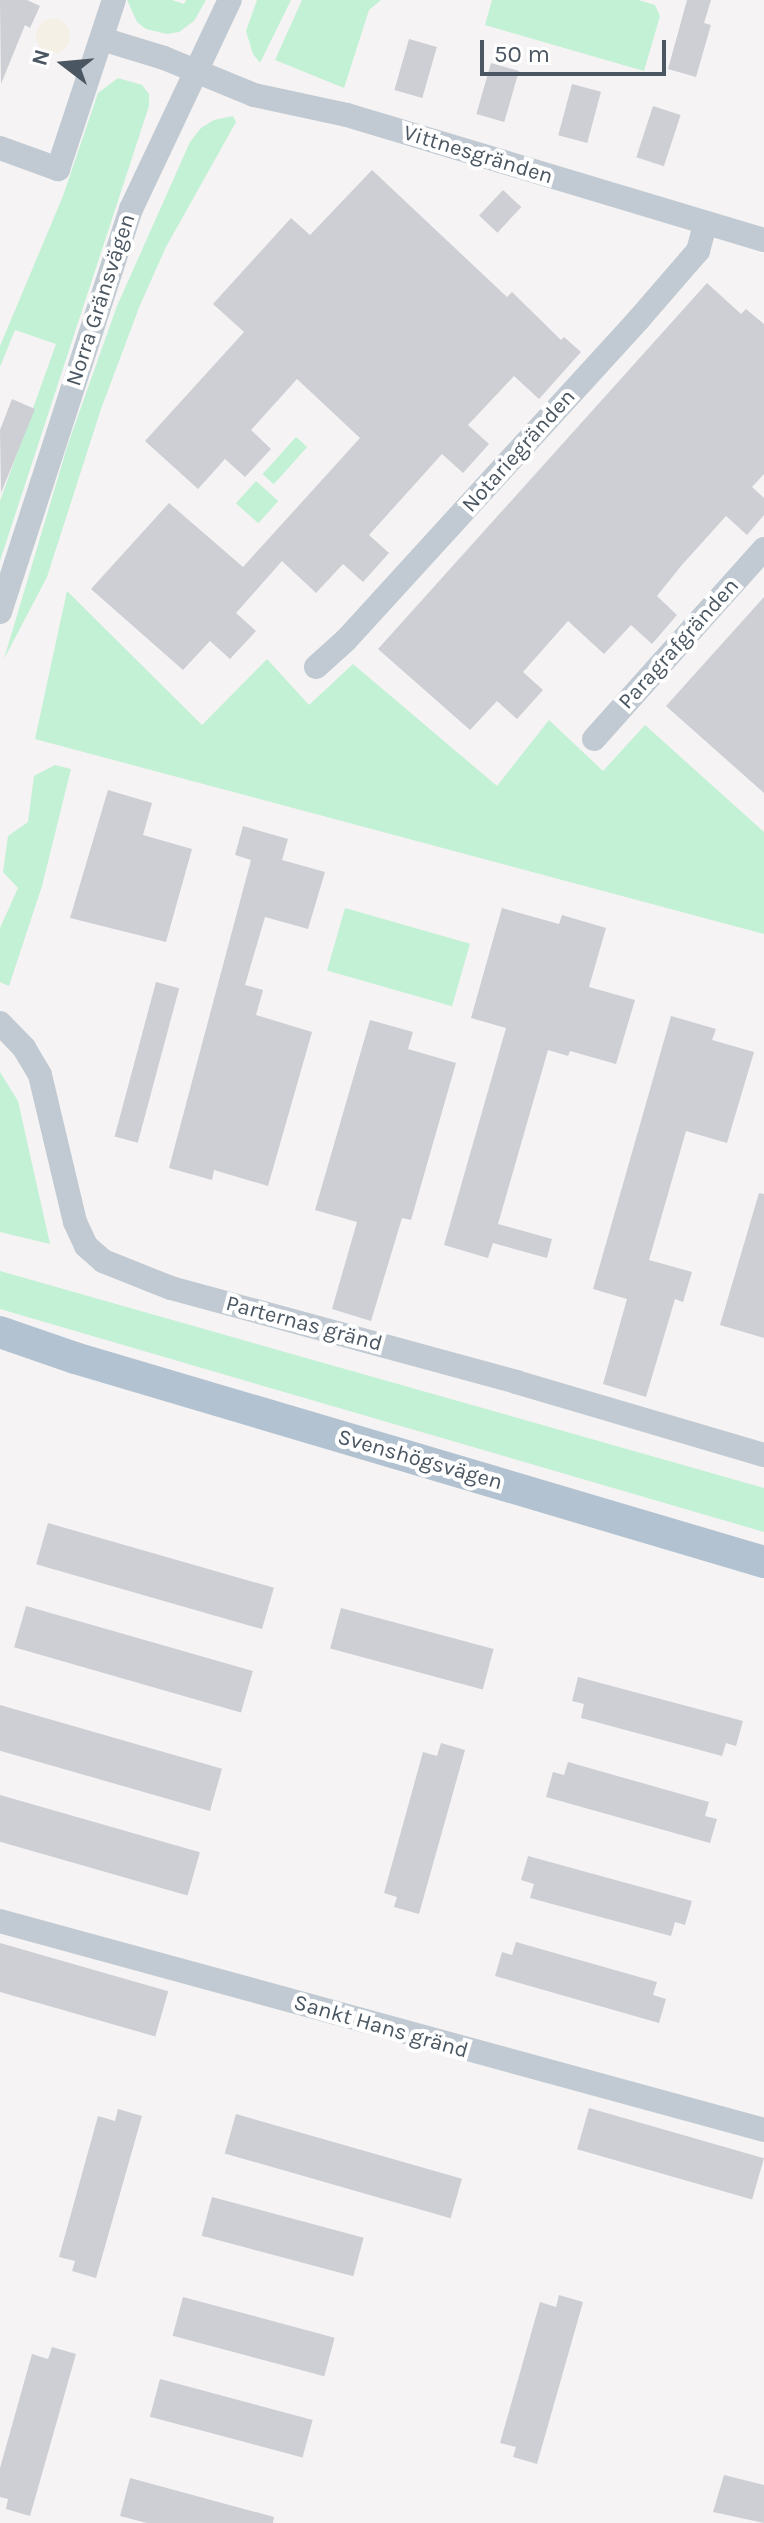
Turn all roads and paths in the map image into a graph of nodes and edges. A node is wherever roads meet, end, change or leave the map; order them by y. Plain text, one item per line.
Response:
1 (114, 0) edge
2 (230, 0) edge
3 (102, 39) junction
4 (193, 71) junction
5 (0, 148) edge
6 (705, 224) junction
7 (764, 240) edge
8 (764, 549) edge
9 (0, 612) edge
10 (316, 667) dead end
11 (594, 739) dead end
12 (0, 1023) edge
13 (0, 1332) edge
14 (0, 1341) edge
15 (75, 1358) junction
16 (764, 1455) edge
17 (764, 1562) edge
18 (0, 1921) edge
19 (764, 2130) edge

1 - 3 street
2 - 4 street, Norra Gränsvägen
3 - 4 street, Vittnesgränden
3 - 5 street
4 - 6 street, Vittnesgränden
4 - 9 street, Norra Gränsvägen
6 - 7 street, Vittnesgränden
6 - 10 street, Notariegränden
8 - 11 street, Paragrafgränden
12 - 16 street, Parternas gränd
13 - 15 main road, Svenshögsvägen
14 - 15 main road, Svenshögsvägen
15 - 17 main road, Svenshögsvägen
18 - 19 street, Sankt Hans gränd

